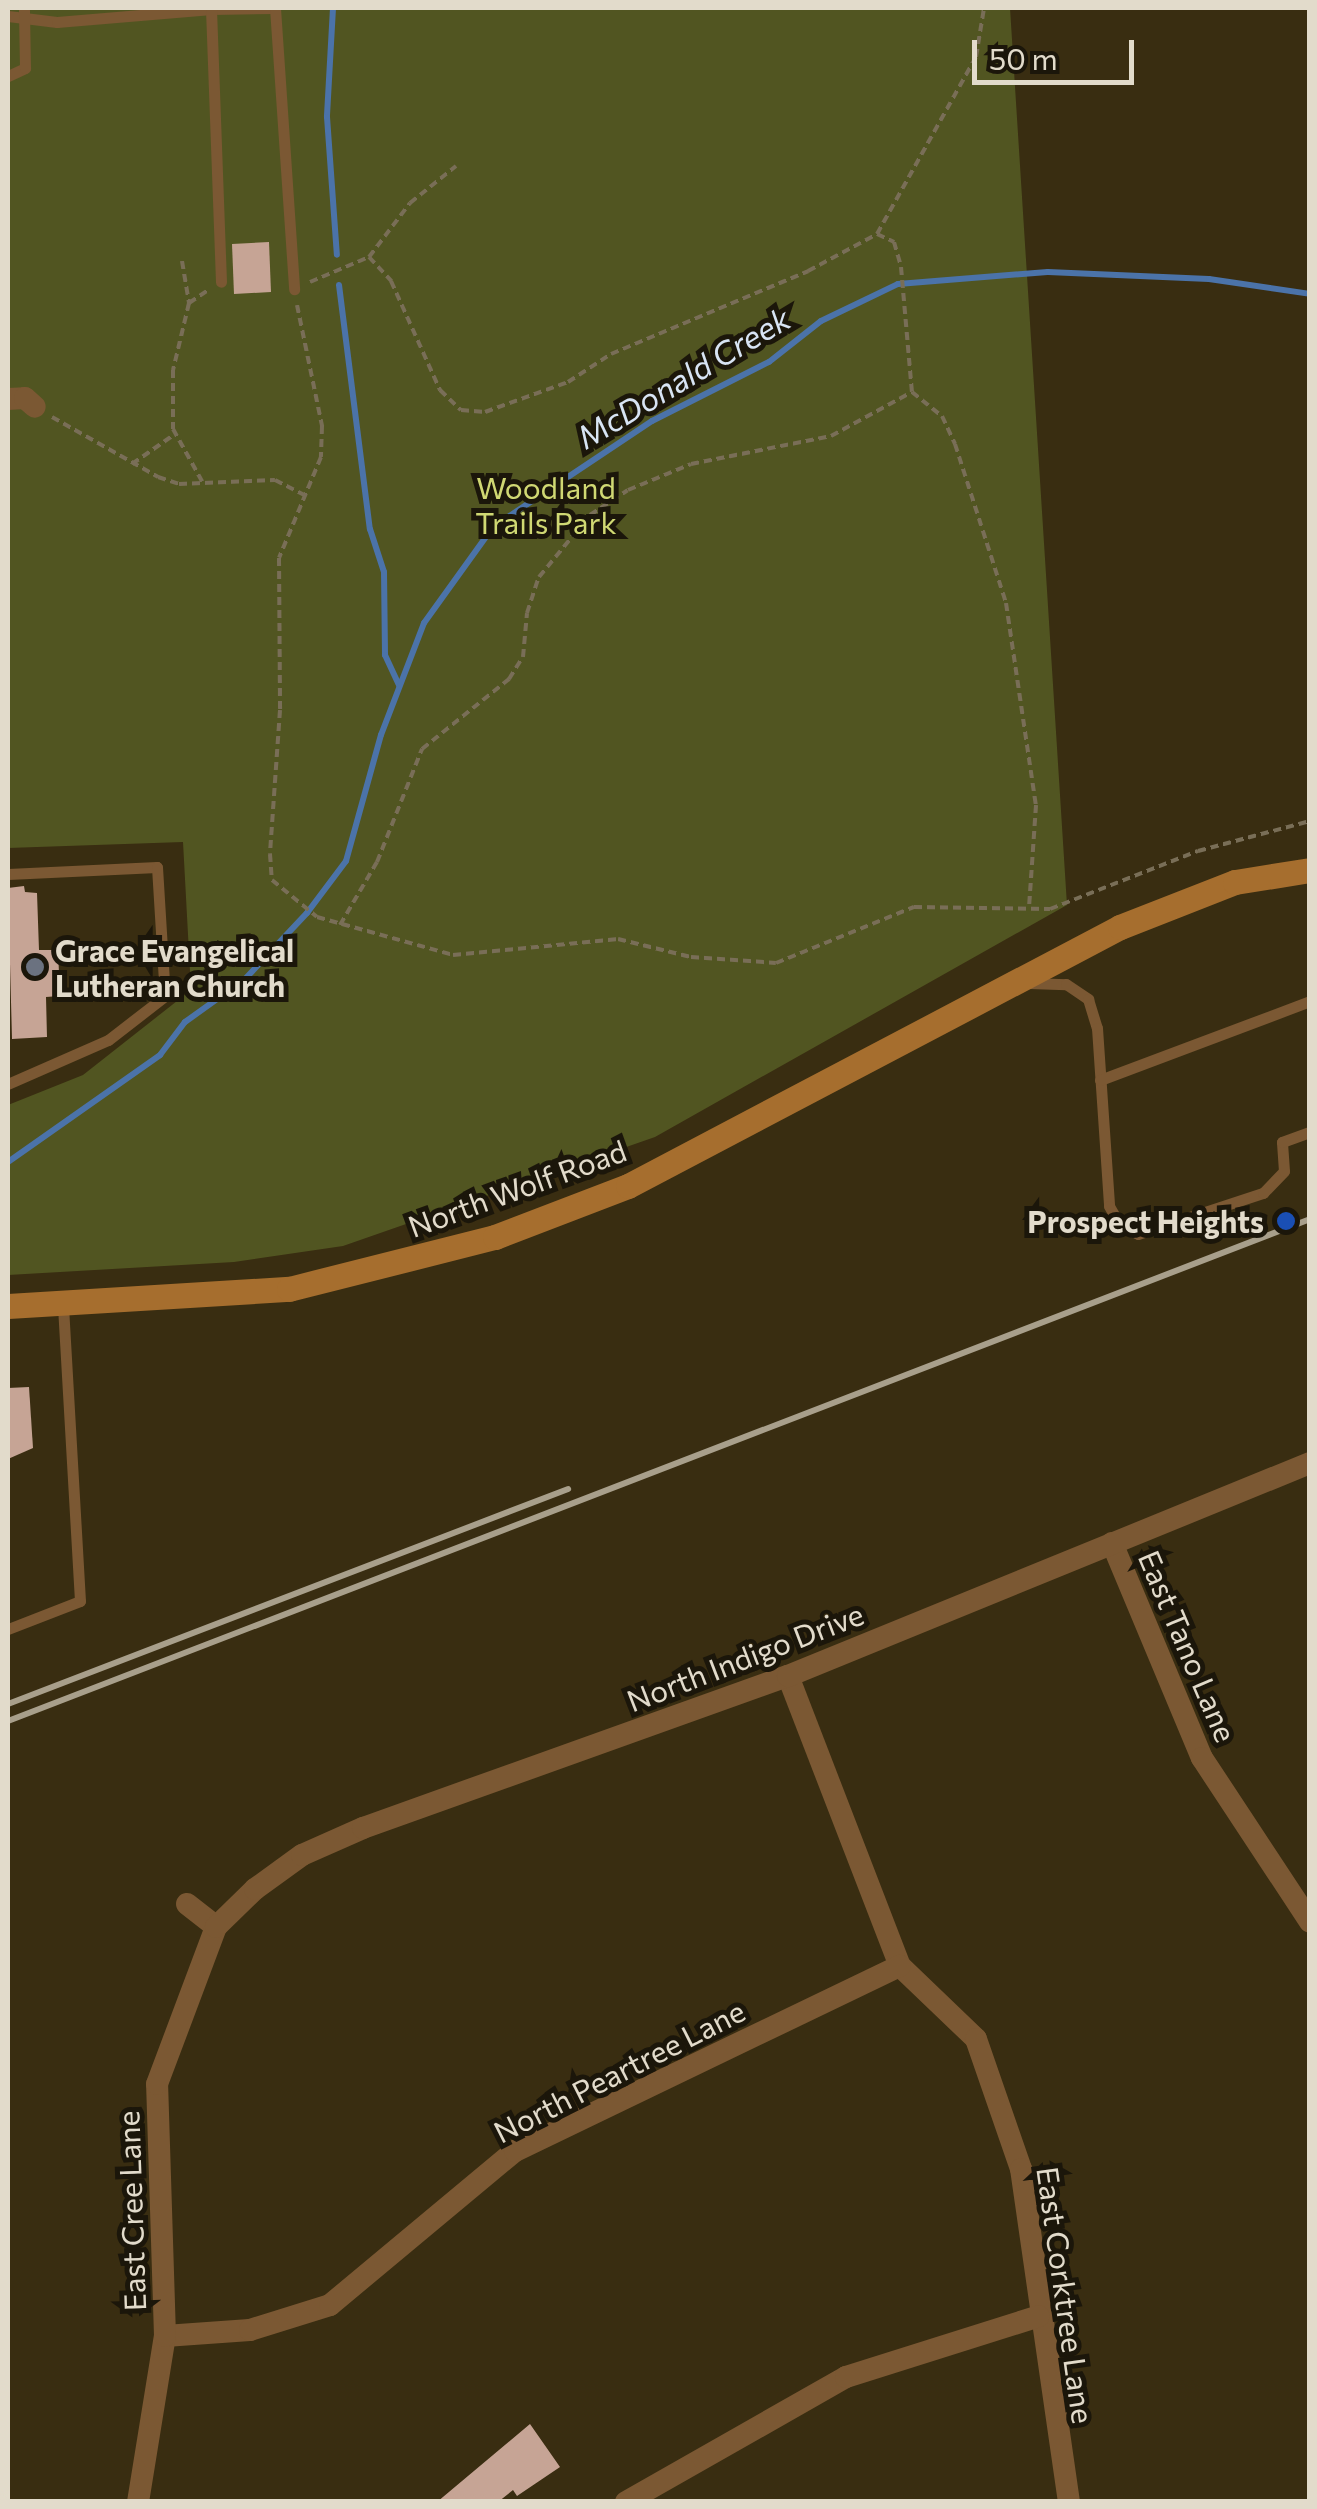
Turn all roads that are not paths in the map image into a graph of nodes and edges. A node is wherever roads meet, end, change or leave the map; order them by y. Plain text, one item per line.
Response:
1 (211, 9) edge
2 (24, 13) edge
3 (8, 16) edge
4 (8, 76) edge
5 (221, 282) road end
6 (294, 289) road end
7 (8, 399) edge
8 (35, 407) road end
9 (1310, 870) edge
10 (8, 874) edge
11 (1006, 986) junction
12 (1310, 1001) edge
13 (1100, 1080) junction
14 (8, 1084) edge
15 (1310, 1132) edge
16 (63, 1303) junction
17 (8, 1306) edge
18 (1310, 1463) edge
19 (1112, 1542) junction
20 (8, 1629) edge
21 (788, 1676) junction
22 (186, 1904) dead end
23 (1310, 1922) edge
24 (216, 1927) junction
25 (900, 1966) junction
26 (1039, 2316) junction
27 (165, 2336) junction
28 (138, 2502) edge
29 (626, 2502) edge
30 (1068, 2502) edge

1 - 2 lane
1 - 5 lane
1 - 6 lane
2 - 3 lane
2 - 4 lane
7 - 8 street
9 - 11 main road, North Wolf Road
10 - 14 lane
11 - 13 lane
11 - 16 main road, North Wolf Road
12 - 13 lane
13 - 15 lane
16 - 17 main road, North Wolf Road
16 - 20 lane
18 - 19 street, North Indigo Drive
19 - 21 street, North Indigo Drive
19 - 23 street, East Tano Lane
21 - 24 street, North Indigo Drive
21 - 25 street, East Corktree Lane
22 - 24 street
24 - 27 street, East Cree Lane
25 - 26 street, East Corktree Lane
25 - 27 street, North Peartree Lane
26 - 29 street
26 - 30 street, East Corktree Lane
27 - 28 street, East Cree Lane

